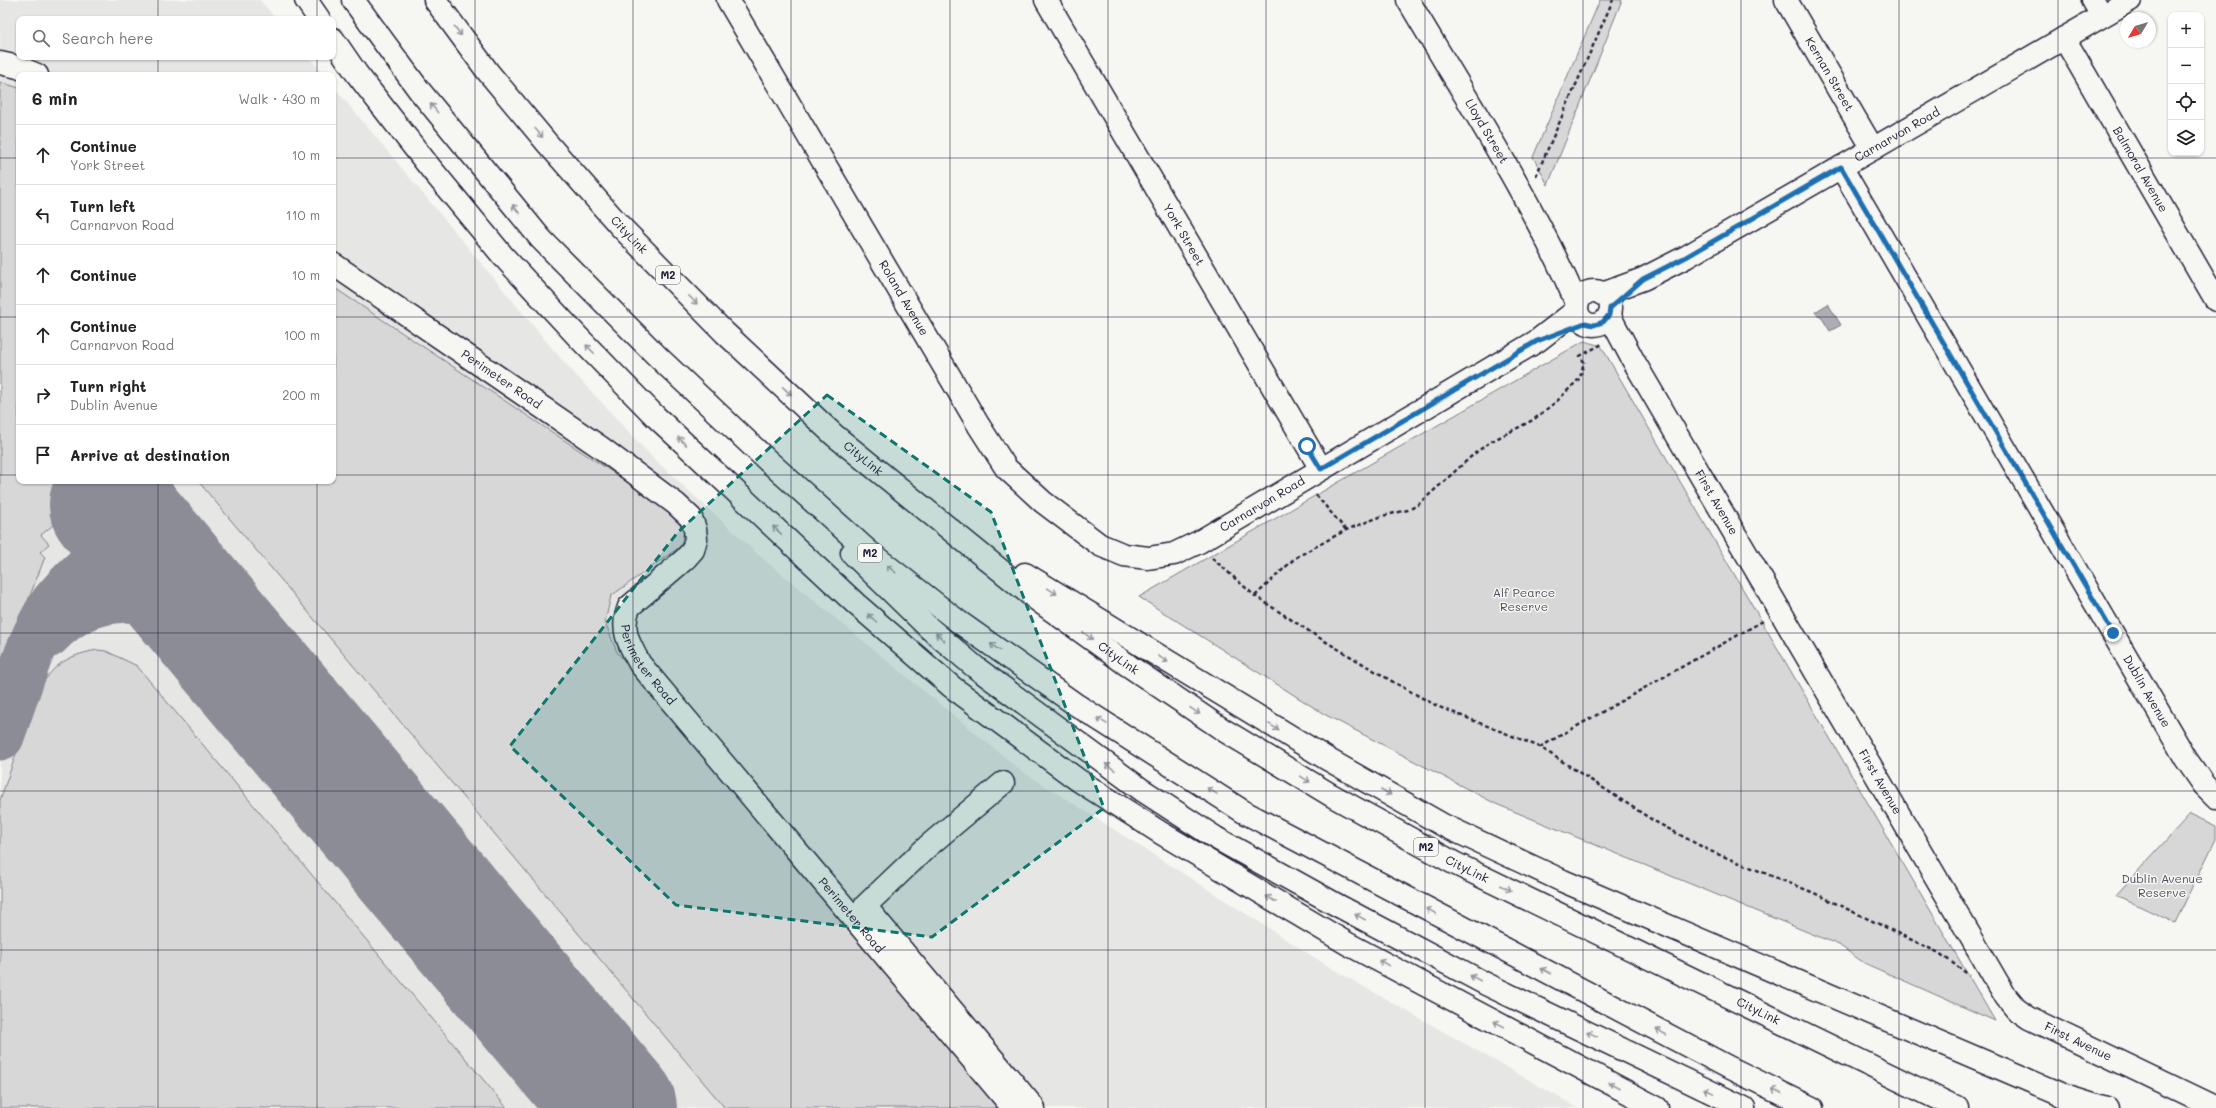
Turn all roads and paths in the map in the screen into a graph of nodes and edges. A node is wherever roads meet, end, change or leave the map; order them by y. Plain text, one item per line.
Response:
1 (306, 0) edge
2 (353, 0) edge
3 (435, 0) edge
4 (728, 0) edge
5 (1046, 0) edge
6 (1408, 0) edge
7 (1612, 0) edge
8 (1786, 0) edge
9 (2130, 0) edge
10 (2098, 8) edge
11 (317, 16) edge
12 (2064, 38) junction
13 (336, 43) edge
14 (0, 63) edge
15 (30, 72) edge
16 (1873, 149) junction
17 (1841, 167) junction
18 (1526, 199) junction
19 (336, 266) edge
20 (2216, 300) edge
21 (1593, 309) junction
22 (1610, 340) junction
23 (1633, 360) junction
24 (767, 460) junction
25 (1312, 474) junction
26 (935, 519) junction
27 (1346, 530) junction
28 (1199, 542) junction
29 (1124, 555) joint
30 (1255, 596) junction
31 (1781, 610) junction
32 (1540, 747) junction
33 (1003, 783) dead end
34 (2212, 785) edge
35 (1971, 977) dead end
36 (2058, 1093) junction
37 (1656, 1106) edge
38 (1013, 1108) edge
39 (1034, 1108) edge
40 (1744, 1108) edge
41 (1812, 1108) edge
42 (1957, 1108) edge
43 (2084, 1108) edge
44 (2106, 1108) edge
45 (2216, 1108) edge

1 - 11 main road
24 -> 2 main road, M2
3 -> 26 main road, CityLink / M2
4 - 29 main road, Roland Avenue
5 - 25 main road, York Street
6 - 18 main road, Lloyd Street
7 - 18 path
8 - 16 main road, Kernan Street
9 - 10 main road, Carnarvon Road
10 - 12 main road, Carnarvon Road
12 - 16 main road, Carnarvon Road
12 - 20 main road, Balmoral Avenue
37 -> 13 main road
14 - 15 main road
16 - 17 main road, Carnarvon Road
17 - 21 main road, Carnarvon Road
17 - 34 main road, Dublin Avenue
18 - 21 main road, Lloyd Street
19 - 38 main road, Perimeter Road
21 - 22 main road, First Avenue
21 - 23 main road, First Avenue
21 - 25 main road, Carnarvon Road
22 - 23 main road, First Avenue
22 - 27 path
23 - 31 main road, First Avenue
40 -> 24 main road
41 -> 24 main road, M2
25 - 27 path
25 - 28 main road, Carnarvon Road
26 -> 36 main road
26 -> 42 main road, CityLink / M2
27 - 30 path
28 - 29 main road, Carnarvon Road
28 - 30 path
30 - 32 path
31 - 32 path
31 - 45 main road, First Avenue
32 - 35 path
33 - 39 main road
36 - 43 main road
36 - 44 main road

